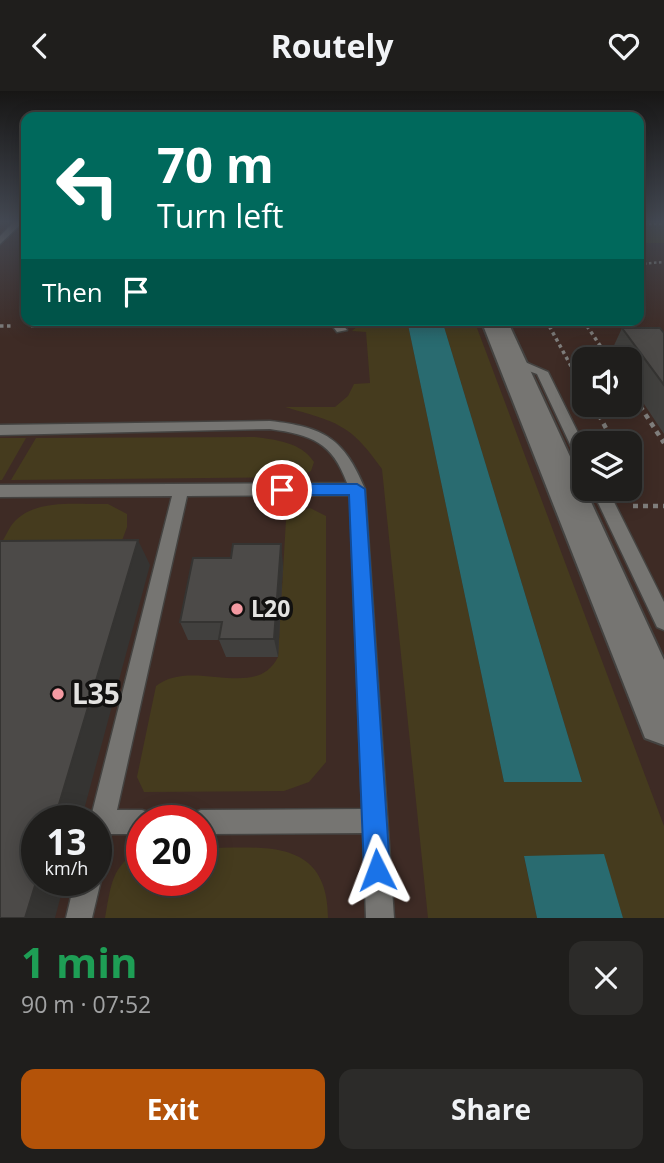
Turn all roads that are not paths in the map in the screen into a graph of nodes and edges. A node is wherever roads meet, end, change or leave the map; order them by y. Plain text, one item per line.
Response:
1 (337, 326) edge
2 (497, 326) edge
3 (341, 330) dead end
4 (511, 360) junction
5 (0, 430) edge
6 (572, 434) edge
7 (357, 489) junction
8 (181, 490) junction
9 (0, 491) edge
10 (605, 501) edge
11 (664, 621) edge
12 (664, 719) edge
13 (106, 805) edge
14 (374, 821) junction
15 (217, 822) edge
16 (84, 896) edge
17 (79, 918) edge
18 (380, 918) edge

1 - 3 lane
2 - 4 street
4 - 6 lane
4 - 12 street
5 - 7 lane
7 - 8 lane
7 - 14 lane
8 - 9 lane
8 - 13 lane
10 - 11 lane
14 - 15 lane
14 - 18 lane
16 - 17 lane

